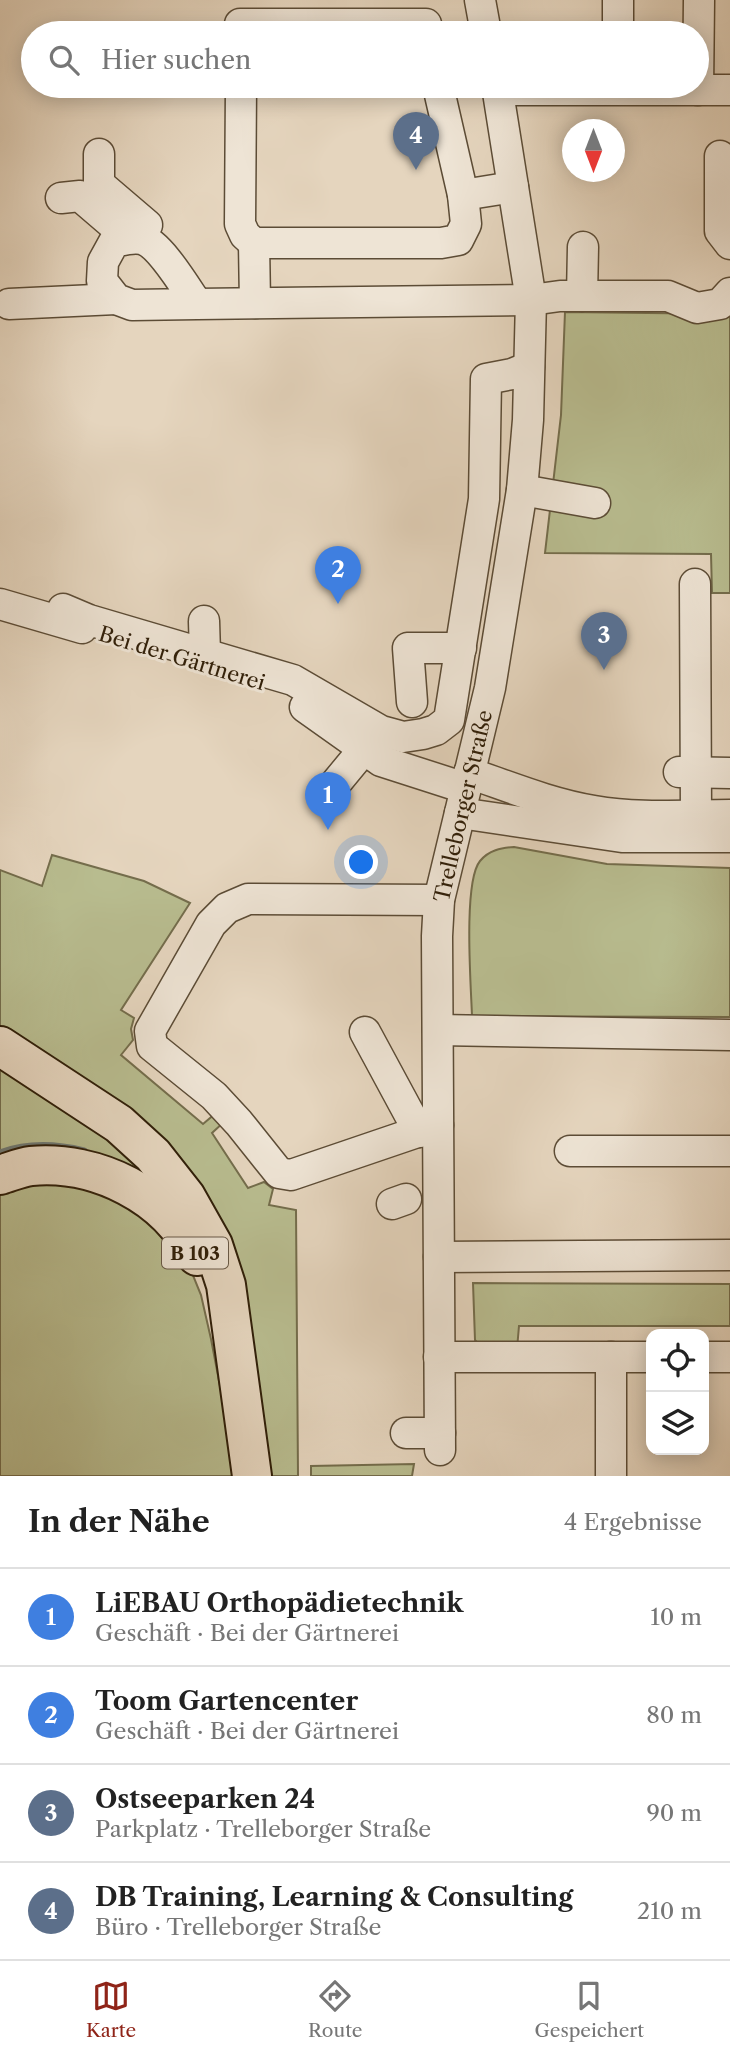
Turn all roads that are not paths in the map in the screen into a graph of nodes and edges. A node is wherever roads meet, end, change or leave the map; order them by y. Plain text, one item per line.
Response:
1 (480, 0) edge
2 (618, 0) edge
3 (699, 0) edge
4 (484, 21) edge
5 (618, 21) edge
6 (699, 21) edge
7 (709, 90) edge
8 (730, 90) edge
9 (241, 98) edge
10 (441, 98) edge
11 (499, 98) edge
12 (99, 154) dead end
13 (720, 156) dead end
14 (513, 187) junction
15 (463, 195) junction
16 (61, 198) dead end
17 (138, 232) junction
18 (254, 243) junction
19 (730, 244) edge
20 (583, 247) dead end
21 (730, 293) edge
22 (582, 296) junction
23 (116, 299) junction
24 (531, 300) junction
25 (255, 303) junction
26 (9, 304) dead end
27 (197, 304) junction
28 (530, 367) junction
29 (522, 490) junction
30 (595, 503) dead end
31 (695, 584) dead end
32 (0, 604) edge
33 (63, 609) dead end
34 (204, 621) dead end
35 (461, 648) junction
36 (205, 654) junction
37 (456, 681) junction
38 (490, 688) junction
39 (412, 702) dead end
40 (364, 749) junction
41 (687, 772) junction
42 (730, 773) edge
43 (465, 791) junction
44 (326, 795) dead end
45 (696, 815) junction
46 (730, 815) edge
47 (730, 837) edge
48 (439, 900) junction
49 (458, 1031) junction
50 (365, 1032) dead end
51 (730, 1035) edge
52 (0, 1045) edge
53 (429, 1129) junction
54 (570, 1151) dead end
55 (730, 1152) edge
56 (0, 1175) edge
57 (730, 1255) edge
58 (439, 1256) junction
59 (439, 1357) junction
60 (611, 1357) junction
61 (646, 1357) edge
62 (709, 1357) edge
63 (730, 1357) edge
64 (406, 1433) dead end
65 (240, 1476) edge
66 (252, 1476) edge
67 (611, 1476) edge

1 - 4 street
2 - 5 street
3 - 6 street
7 - 8 street
9 - 18 street
10 - 15 street
11 - 14 street, Trelleborger Straße
12 - 17 street
13 - 19 street
14 - 15 street
14 - 24 street, Trelleborger Straße
15 - 18 street
16 - 17 street
17 - 23 street
17 - 27 street
18 - 25 street
20 - 22 street
21 - 22 street
22 - 24 street
23 - 26 street
23 - 27 street
24 - 25 street
24 - 28 street, Trelleborger Straße
25 - 27 street
28 - 29 street, Trelleborger Straße
28 - 35 street
29 - 30 street
29 - 38 street, Trelleborger Straße
31 - 41 street
32 - 40 street, Bei der Gärtnerei
33 - 36 street
34 - 36 street
35 - 37 street
35 - 39 street
36 - 37 street
37 - 38 street
38 - 43 street, Trelleborger Straße
40 - 43 street, Bei der Gärtnerei
40 - 44 street
41 - 42 street
41 - 45 street
43 - 45 street
43 - 47 street
43 - 48 street, Trelleborger Straße
45 - 46 street
48 - 49 street, Trelleborger Straße
48 - 53 street
49 - 51 street
49 - 53 street, Trelleborger Straße
50 - 53 street
52 - 66 highway
53 - 58 street, Trelleborger Straße
54 - 55 street
56 - 65 highway, B 103
57 - 58 street
58 - 59 street, Trelleborger Straße
59 - 60 street
59 - 64 street, Trelleborger Straße
60 - 61 street
60 - 67 street
62 - 63 street

